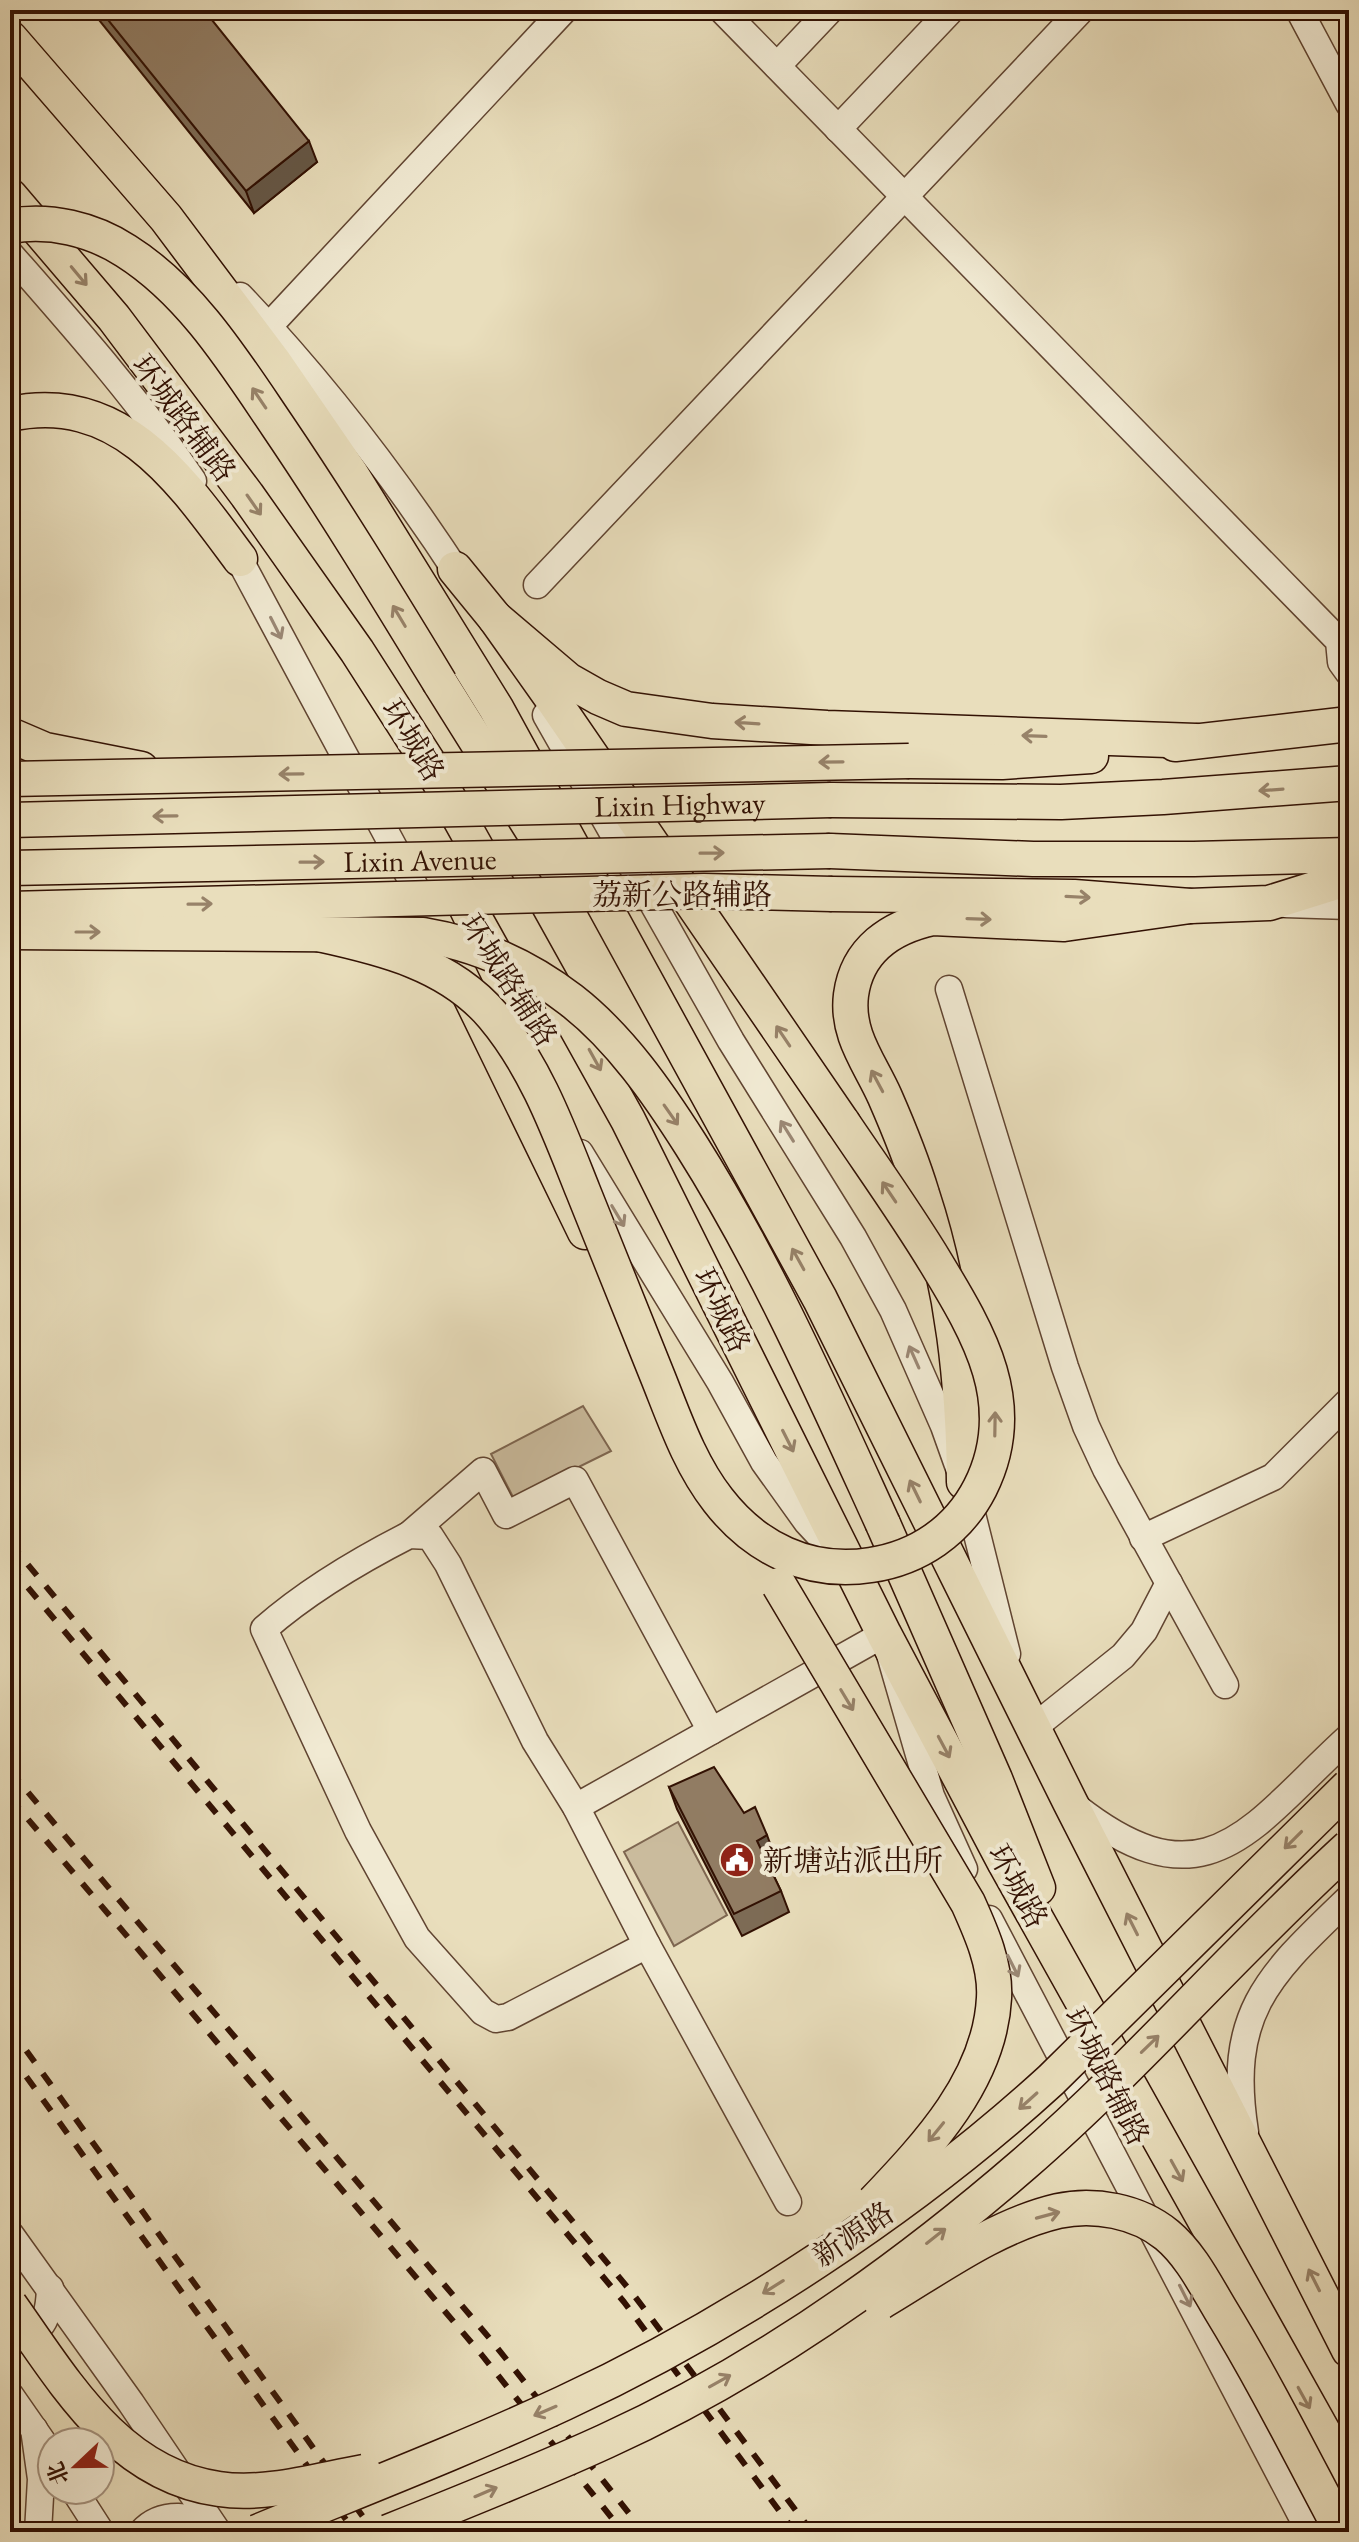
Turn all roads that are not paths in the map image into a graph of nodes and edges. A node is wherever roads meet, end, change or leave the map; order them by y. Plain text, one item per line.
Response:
1 (564, 10) edge
2 (722, 10) edge
3 (830, 10) edge
4 (951, 10) edge
5 (1299, 10) edge
6 (1066, 15) edge
7 (10, 38) edge
8 (777, 66) junction
9 (1349, 104) edge
10 (838, 129) junction
11 (10, 196) edge
12 (905, 197) junction
13 (166, 218) junction
14 (10, 226) edge
15 (10, 254) edge
16 (269, 326) junction
17 (10, 414) edge
18 (240, 559) junction
19 (455, 569) junction
20 (537, 585) dead end
21 (495, 618) junction
22 (1349, 673) edge
23 (1349, 724) edge
24 (10, 735) edge
25 (1196, 741) junction
26 (176, 776) junction
27 (10, 779) edge
28 (1349, 783) edge
29 (10, 820) edge
30 (1349, 855) edge
31 (1033, 859) junction
32 (10, 868) edge
33 (1349, 878) edge
34 (832, 894) junction
35 (1269, 903) junction
36 (1190, 906) junction
37 (1349, 906) edge
38 (10, 909) edge
39 (431, 916) junction
40 (10, 932) edge
41 (318, 934) junction
42 (949, 989) dead end
43 (658, 1004) junction
44 (1349, 1401) edge
45 (964, 1482) junction
46 (409, 1535) junction
47 (1143, 1538) junction
48 (857, 1577) junction
49 (1169, 1583) junction
50 (884, 1634) junction
51 (1225, 1685) dead end
52 (1026, 1715) junction
53 (711, 1731) junction
54 (1349, 1737) edge
55 (1349, 1786) edge
56 (1070, 1802) junction
57 (576, 1807) junction
58 (1349, 1847) edge
59 (1349, 1898) edge
60 (647, 1945) junction
61 (1074, 1987) junction
62 (1248, 2147) junction
63 (788, 2202) dead end
64 (10, 2234) edge
65 (822, 2256) junction
66 (50, 2288) junction
67 (10, 2305) edge
68 (10, 2342) edge
69 (1349, 2350) edge
70 (754, 2362) junction
71 (10, 2395) edge
72 (34, 2429) junction
73 (36, 2432) edge
74 (436, 2458) junction
75 (1349, 2478) edge
76 (84, 2506) edge
77 (451, 2507) junction
78 (38, 2532) edge
79 (101, 2532) edge
80 (142, 2532) edge
81 (217, 2532) edge
82 (257, 2532) edge
83 (388, 2532) edge
84 (412, 2532) edge
85 (1310, 2532) edge
86 (1342, 2532) edge

1 - 16 street
2 - 8 street
3 - 8 street
4 - 10 street
5 - 9 street
6 - 12 street
7 - 13 main road
8 - 10 street
10 - 12 street
11 -> 48 main road, 环城路
12 - 20 street
12 - 22 street
13 - 16 street
13 - 43 main road
43 -> 14 main road, bridge
15 - 18 street, 环城路辅路
16 - 19 street
17 - 18 main road
18 -> 39 street, 环城路辅路
19 - 21 main road
45 -> 19 street
25 -> 21 main road
41 -> 21 main road, bridge
23 - 25 main road
24 - 26 main road, bridge
25 -> 26 main road, bridge
26 - 27 main road, bridge
28 -> 29 main road, Lixin Highway, bridge
30 - 31 main road
32 -> 31 main road, Lixin Avenue, bridge
31 - 34 main road
33 - 35 main road, 荔新公路辅路
34 -> 36 main road, 荔新公路辅路
38 -> 34 main road, 荔新公路辅路, bridge
35 - 36 main road, 荔新公路辅路
35 - 37 street
45 -> 36 main road
39 -> 48 street, 环城路辅路
39 -> 65 main road, bridge
40 -> 41 main road, bridge
41 -> 61 main road, bridge
42 - 47 street
52 -> 43 main road
44 - 47 street
45 - 52 street
46 - 53 street
46 - 57 street
46 - 60 street
47 - 49 street
48 - 50 main road, 环城路
49 - 51 street
49 - 52 street
50 - 53 street
50 -> 61 main road, 环城路
50 -> 85 street, 环城路辅路
52 - 56 main road
53 - 57 street
54 - 56 street
55 -> 65 main road, 新源路, bridge
62 -> 56 main road
57 - 60 street
70 -> 58 main road, 新源路, bridge
59 - 62 street
60 - 63 street
61 -> 75 main road, 环城路
69 -> 62 main road
64 - 66 street
65 -> 74 main road, 新源路, bridge
66 - 68 street
66 - 81 street
67 - 74 main road, bridge
77 -> 70 main road, 新源路, bridge
70 -> 86 main road, bridge
71 - 72 street
72 - 73 street
72 - 78 street
74 - 82 main road, 新源路, bridge
76 - 79 street
77 - 83 main road, 新源路, bridge
77 - 84 main road, bridge
80 - 81 street

